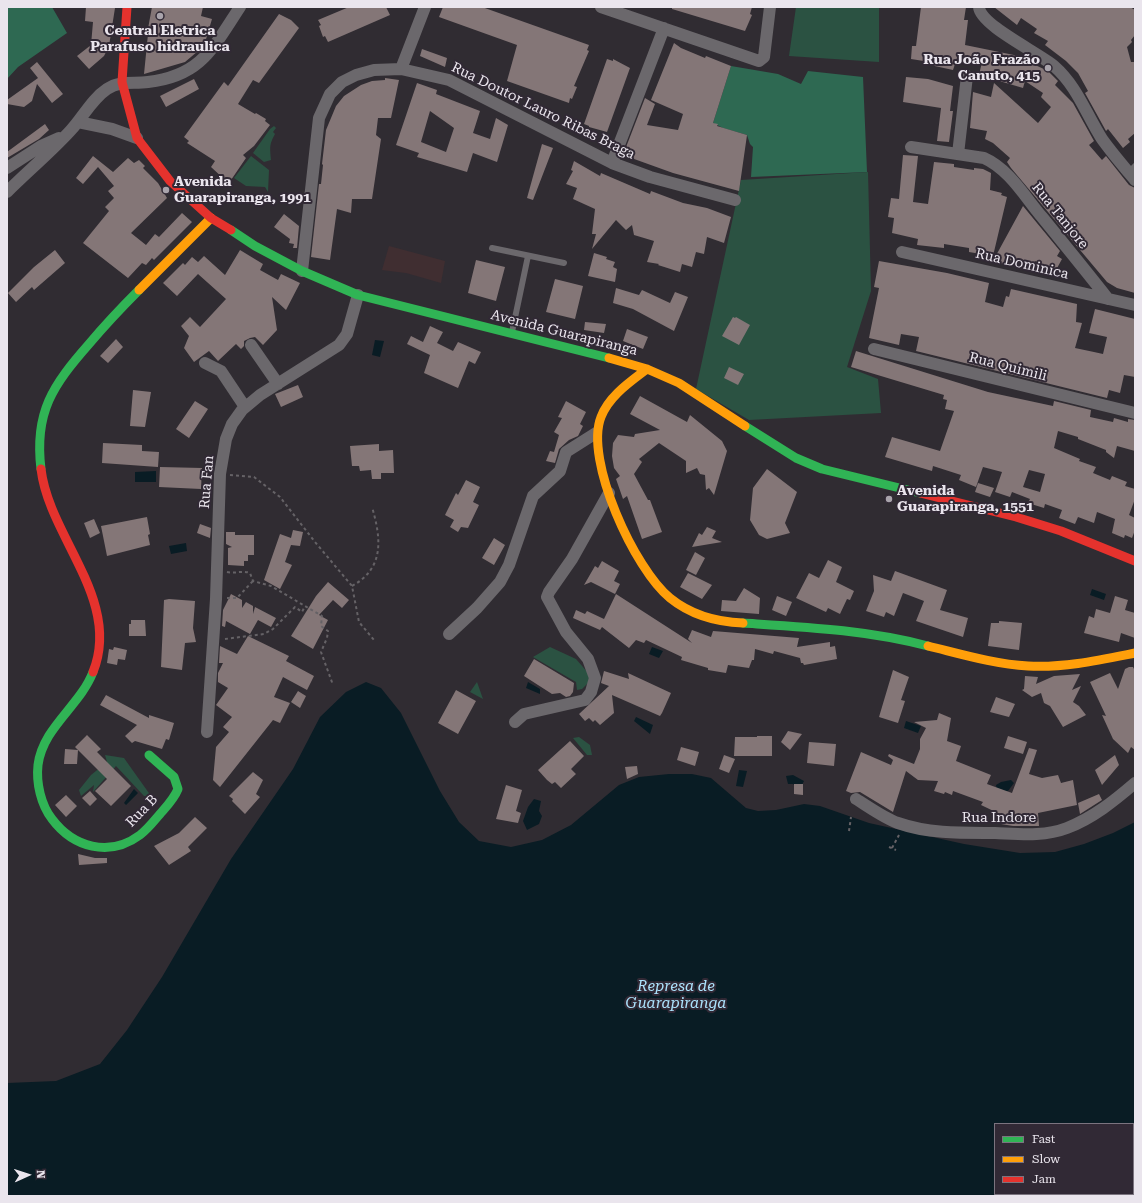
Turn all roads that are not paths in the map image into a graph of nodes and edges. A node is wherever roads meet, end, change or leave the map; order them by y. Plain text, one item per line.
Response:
1 (126, 7) edge
2 (240, 7) edge
3 (425, 7) edge
4 (601, 7) edge
5 (770, 7) edge
6 (979, 7) edge
7 (664, 28) junction
8 (401, 69) junction
9 (967, 76) dead end
10 (122, 82) junction
11 (78, 122) junction
12 (67, 134) junction
13 (137, 138) junction
14 (911, 147) dead end
15 (958, 154) junction
16 (612, 164) junction
17 (7, 168) edge
18 (1133, 173) edge
19 (7, 192) edge
20 (735, 200) dead end
21 (211, 218) junction
22 (492, 248) dead end
23 (902, 252) dead end
24 (528, 256) junction
25 (564, 263) dead end
26 (302, 271) junction
27 (358, 295) junction
28 (1108, 298) junction
29 (1135, 305) edge
30 (512, 334) junction
31 (251, 345) dead end
32 (874, 349) dead end
33 (205, 363) dead end
34 (647, 369) junction
35 (278, 384) junction
36 (245, 407) junction
37 (1135, 414) edge
38 (596, 433) junction
39 (609, 493) junction
40 (1135, 561) edge
41 (449, 634) dead end
42 (1135, 653) edge
43 (515, 722) dead end
44 (207, 732) dead end
45 (149, 755) dead end
46 (1135, 783) edge
47 (856, 799) dead end

1 - 10 street, Avenida Guarapiranga
2 - 10 street
3 - 8 street
4 - 7 street
5 - 7 street
6 - 18 street
7 - 16 street
8 - 16 street, Rua Doutor Lauro Ribas Braga
8 - 26 street, Rua Doutor Lauro Ribas Braga
9 - 15 street
10 - 11 street
10 - 13 street, Avenida Guarapiranga
11 - 12 street
11 - 13 street
12 - 17 street
12 - 19 street
13 - 21 street, Avenida Guarapiranga
14 - 15 street
15 - 28 street, Rua Tanjore
16 - 20 street, Rua Doutor Lauro Ribas Braga
21 - 26 street, Avenida Guarapiranga
21 - 45 street, Rua B
22 - 24 lane
23 - 28 street, Rua Dominica
24 - 25 lane
24 - 30 lane
26 - 27 street, Avenida Guarapiranga
27 - 30 street, Avenida Guarapiranga
27 - 35 street, Rua Fan
28 - 29 street, Rua Dominica
30 - 34 street, Avenida Guarapiranga
31 - 35 street
32 - 37 street, Rua Quimili
33 - 36 street
34 - 38 street
34 - 40 street, Avenida Guarapiranga
35 - 36 street, Rua Fan
36 - 44 street, Rua Fan
38 - 39 street
38 - 41 street
39 - 42 street
39 - 43 street
46 - 47 street, Rua Indore

